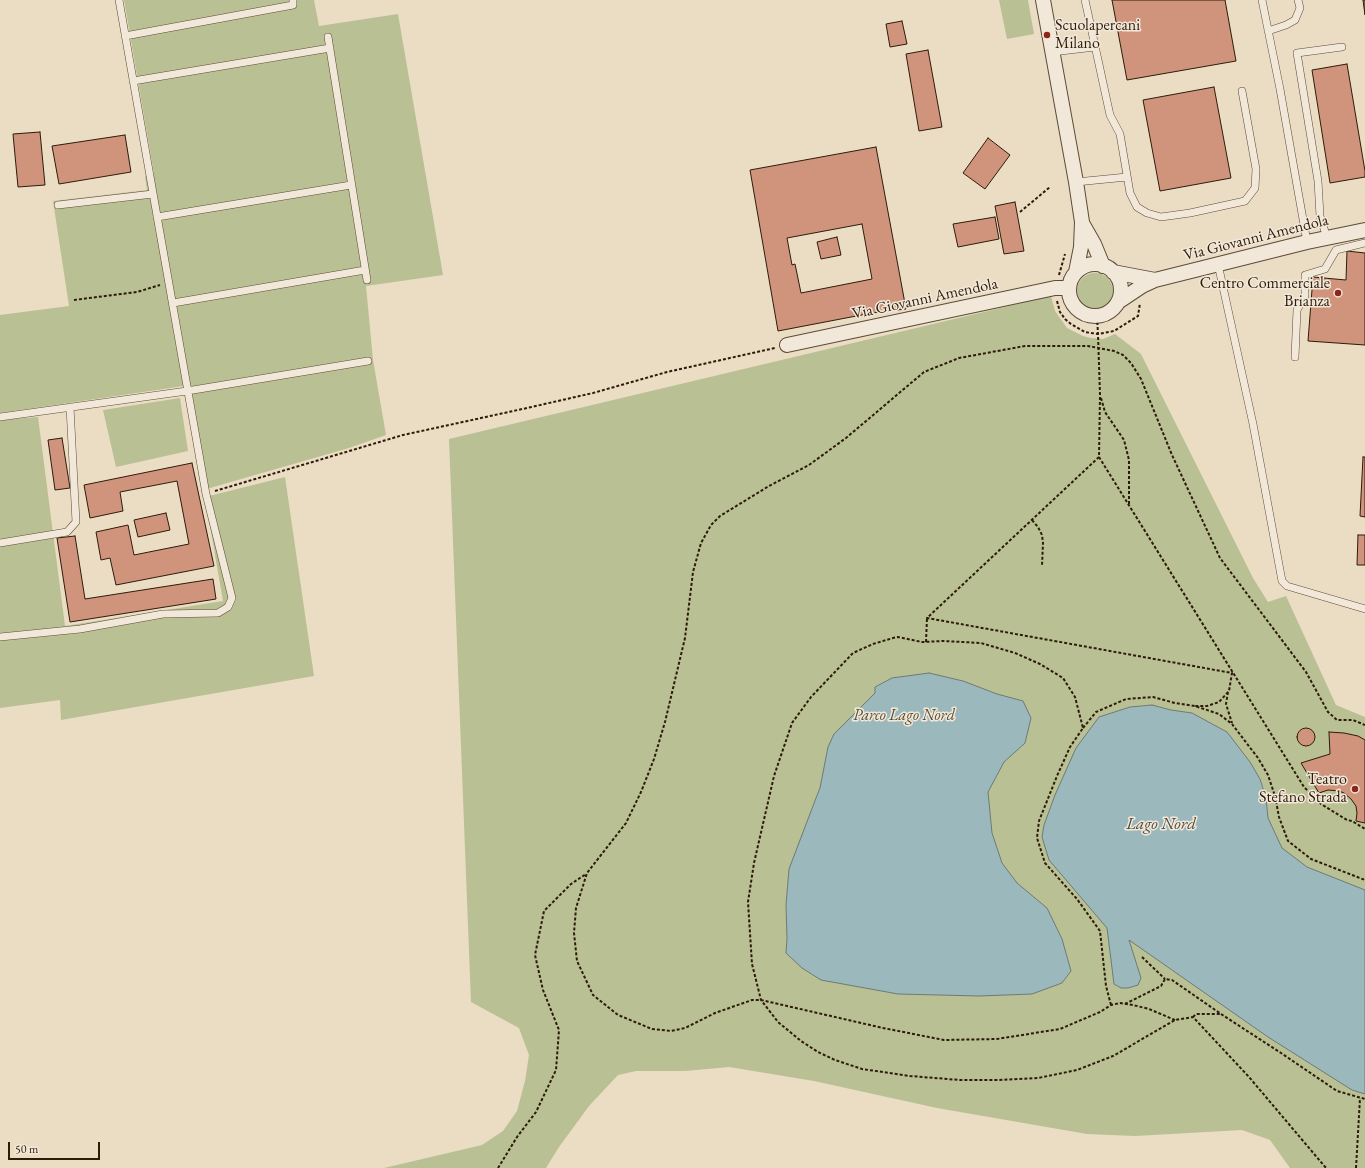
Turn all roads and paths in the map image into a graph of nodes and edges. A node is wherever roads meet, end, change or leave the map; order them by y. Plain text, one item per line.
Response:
1 (119, 0) edge
2 (292, 0) edge
3 (1042, 0) edge
4 (1085, 0) edge
5 (1262, 0) edge
6 (1298, 0) edge
7 (1268, 31) junction
8 (125, 36) junction
9 (328, 37) dead end
10 (1095, 47) junction
11 (1342, 47) dead end
12 (330, 48) junction
13 (1052, 52) junction
14 (133, 81) junction
15 (1242, 91) dead end
16 (1127, 177) junction
17 (1076, 182) junction
18 (351, 185) junction
19 (1050, 187) dead end
20 (153, 194) junction
21 (58, 205) dead end
22 (1020, 212) dead end
23 (157, 217) junction
24 (1082, 222) junction
25 (1365, 230) edge
26 (1327, 238) junction
27 (1307, 242) junction
28 (1365, 243) edge
29 (1067, 250) dead end
30 (1218, 264) junction
31 (1108, 269) junction
32 (365, 270) junction
33 (1076, 272) junction
34 (367, 280) dead end
35 (1155, 280) junction
36 (169, 282) junction
37 (1062, 288) junction
38 (74, 300) dead end
39 (1118, 302) junction
40 (173, 303) junction
41 (1097, 317) junction
42 (1098, 334) junction
43 (787, 345) joint
44 (1099, 347) junction
45 (1295, 357) dead end
46 (368, 361) dead end
47 (187, 391) junction
48 (1100, 395) junction
49 (70, 407) junction
50 (0, 418) edge
51 (1099, 457) junction
52 (206, 494) junction
53 (1129, 505) junction
54 (1032, 520) junction
55 (0, 543) edge
56 (1042, 566) dead end
57 (1365, 609) edge
58 (927, 618) junction
59 (0, 637) edge
60 (926, 642) junction
61 (1232, 673) junction
62 (1228, 691) junction
63 (1195, 706) junction
64 (1232, 724) junction
65 (1365, 725) edge
66 (1083, 728) junction
67 (1365, 829) edge
68 (587, 873) junction
69 (1365, 880) edge
70 (1142, 957) dead end
71 (1165, 979) junction
72 (761, 1000) junction
73 (1111, 1004) junction
74 (1125, 1004) junction
75 (1221, 1014) junction
76 (1193, 1017) junction
77 (1175, 1020) junction
78 (1360, 1098) junction
79 (1365, 1099) edge
80 (498, 1168) edge
81 (1326, 1168) edge
82 (1356, 1168) edge

1 - 8 lane
2 - 8 lane
3 - 13 street
4 - 10 lane
5 - 7 lane
6 - 7 lane
7 - 27 lane
8 - 14 lane
9 - 12 lane
10 - 13 lane
10 - 16 lane
11 - 26 lane
12 - 14 lane
12 - 18 lane
13 - 17 street
14 - 20 lane
15 - 16 lane
16 - 17 lane
17 - 24 street
18 - 23 lane
18 - 32 lane
19 - 22 path
20 - 21 lane
20 - 23 lane
23 - 36 lane
24 - 31 street
24 - 33 street
25 - 26 street, Via Giovanni Amendola
26 - 27 street, Via Giovanni Amendola
27 - 30 street, Via Giovanni Amendola
28 - 45 lane
29 - 37 path
30 - 35 street, Via Giovanni Amendola
30 - 57 lane
31 - 33 street
31 - 35 street, Via Giovanni Amendola
31 - 39 street
32 - 34 lane
32 - 40 lane
33 - 37 street
35 - 39 street, Via Giovanni Amendola
36 - 38 path
36 - 40 lane
37 - 41 street
37 - 42 path
37 - 43 street, Via Giovanni Amendola
39 - 41 street
40 - 47 lane
41 - 42 path
42 - 44 path
43 - 52 path
44 - 48 path
44 - 65 path
44 - 68 path
46 - 47 lane
47 - 49 lane
47 - 52 lane
48 - 51 path
48 - 53 path
49 - 50 lane
49 - 55 lane
51 - 53 path
51 - 54 path
52 - 59 lane
53 - 61 path
54 - 56 path
54 - 58 path
58 - 60 path
58 - 61 path
60 - 66 path
60 - 72 path
61 - 62 path
61 - 67 path
62 - 63 path
62 - 64 path
63 - 64 path
63 - 66 path
64 - 69 path
66 - 73 path
68 - 72 path
68 - 80 path
70 - 71 path
71 - 74 path
71 - 75 path
72 - 73 path
72 - 77 path
73 - 74 path
74 - 77 path
75 - 76 path
75 - 78 path
76 - 77 path
76 - 81 path
78 - 79 path
78 - 82 path

